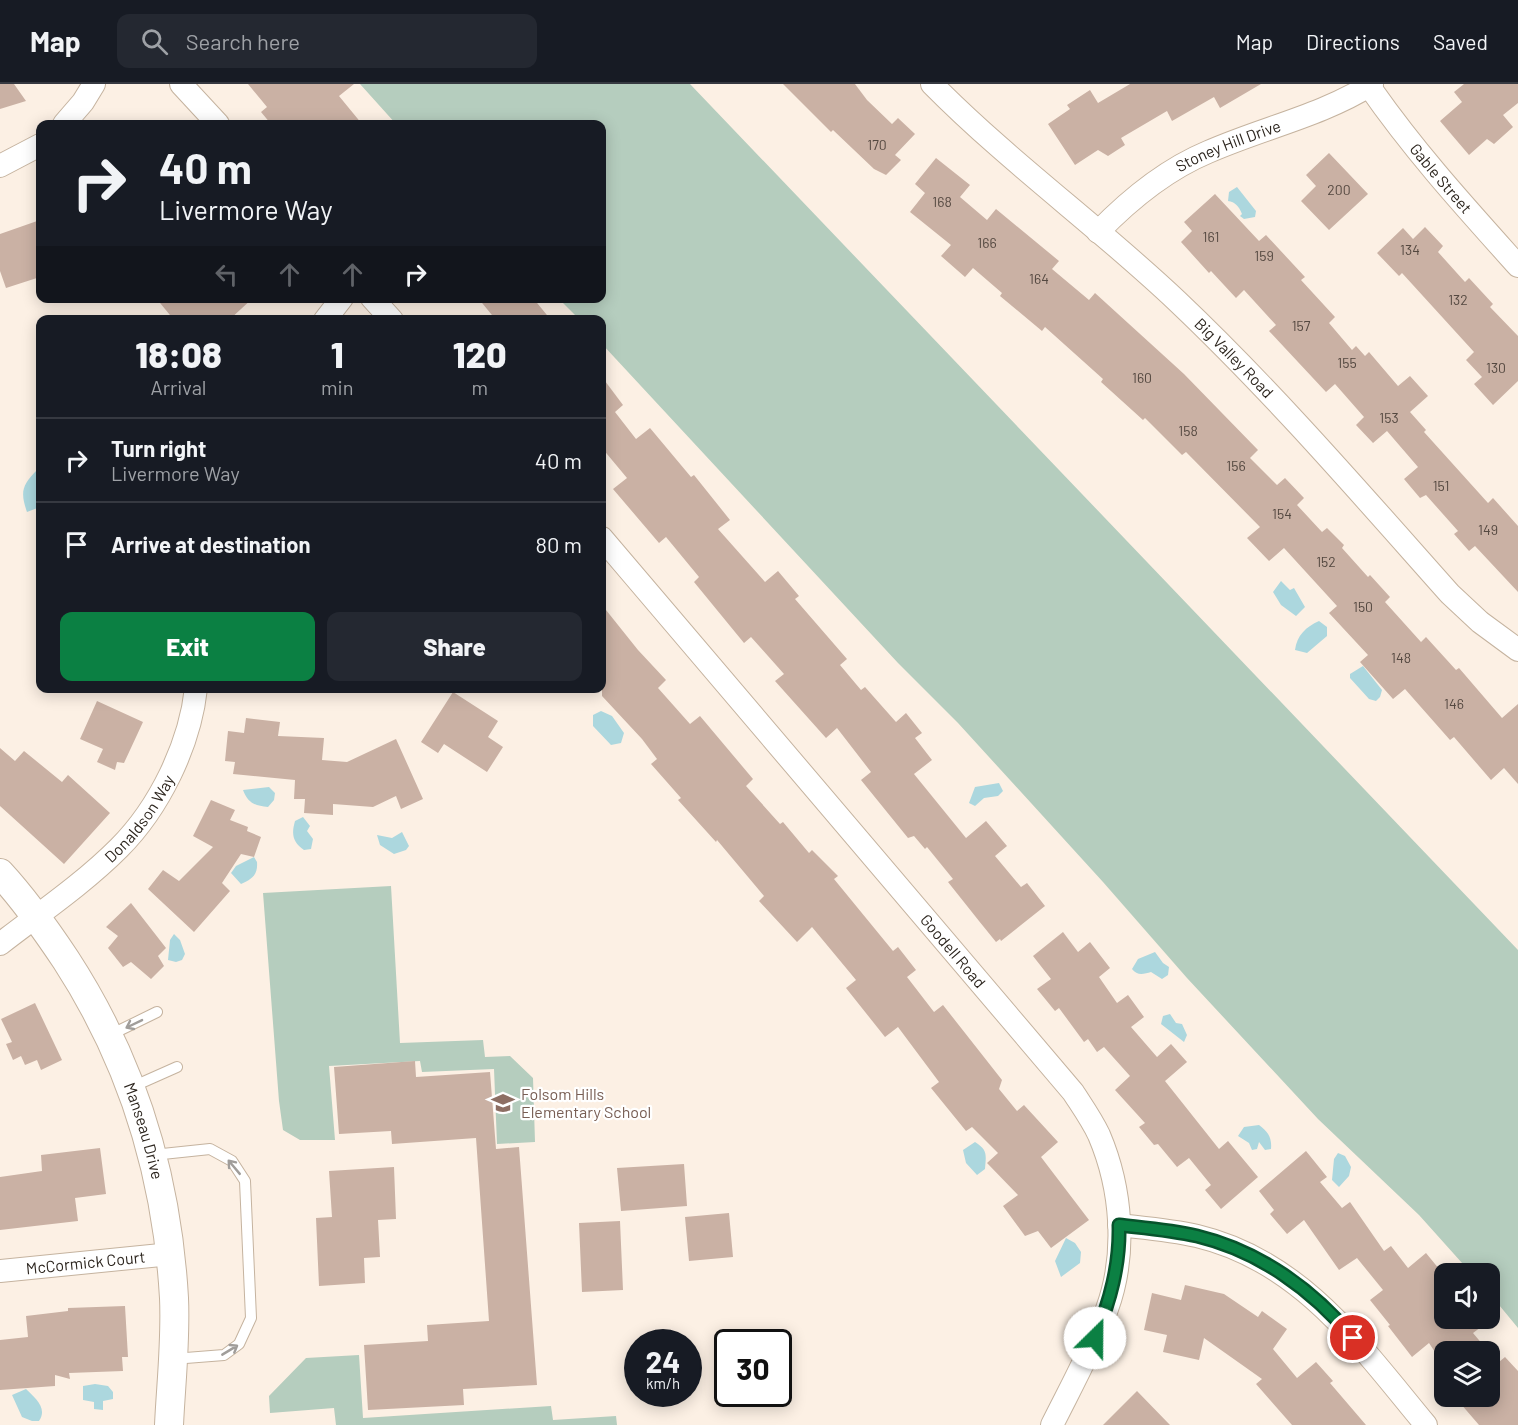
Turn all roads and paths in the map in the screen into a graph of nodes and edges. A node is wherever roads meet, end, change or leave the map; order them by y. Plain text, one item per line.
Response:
1 (94, 84) edge
2 (181, 84) edge
3 (932, 84) edge
4 (1371, 85) edge
5 (67, 120) edge
6 (214, 120) edge
7 (36, 147) edge
8 (0, 166) edge
9 (1098, 232) junction
10 (1518, 266) edge
11 (338, 303) edge
12 (377, 303) edge
13 (329, 315) edge
14 (387, 315) edge
15 (606, 543) edge
16 (1518, 650) edge
17 (195, 693) edge
18 (0, 873) edge
19 (36, 916) junction
20 (0, 944) edge
21 (157, 1012) dead end
22 (110, 1035) junction
23 (177, 1067) dead end
24 (132, 1087) junction
25 (153, 1155) junction
26 (1119, 1225) junction
27 (171, 1254) junction
28 (0, 1271) edge
29 (173, 1359) junction
30 (168, 1425) edge
31 (1052, 1425) edge
32 (1426, 1425) edge

1 - 5 street
2 - 6 street
3 - 9 street, Big Valley Road
4 - 9 street, Stoney Hill Drive
4 - 10 street, Gable Street
7 - 8 street
9 - 16 street, Big Valley Road
11 - 13 street
12 - 14 street
15 - 26 street, Goodell Road
17 - 19 street, Donaldson Way
18 - 19 street, Manseau Drive
19 - 20 street, Donaldson Way
19 - 22 street, Manseau Drive
21 -> 22 lane
22 - 24 street, Manseau Drive
23 - 24 lane
24 - 25 street, Manseau Drive
25 - 27 street, Manseau Drive
29 -> 25 lane
26 - 31 street, Goodell Road
26 - 32 street
27 - 28 street, McCormick Court
27 - 29 street, Manseau Drive
29 - 30 street, Manseau Drive

